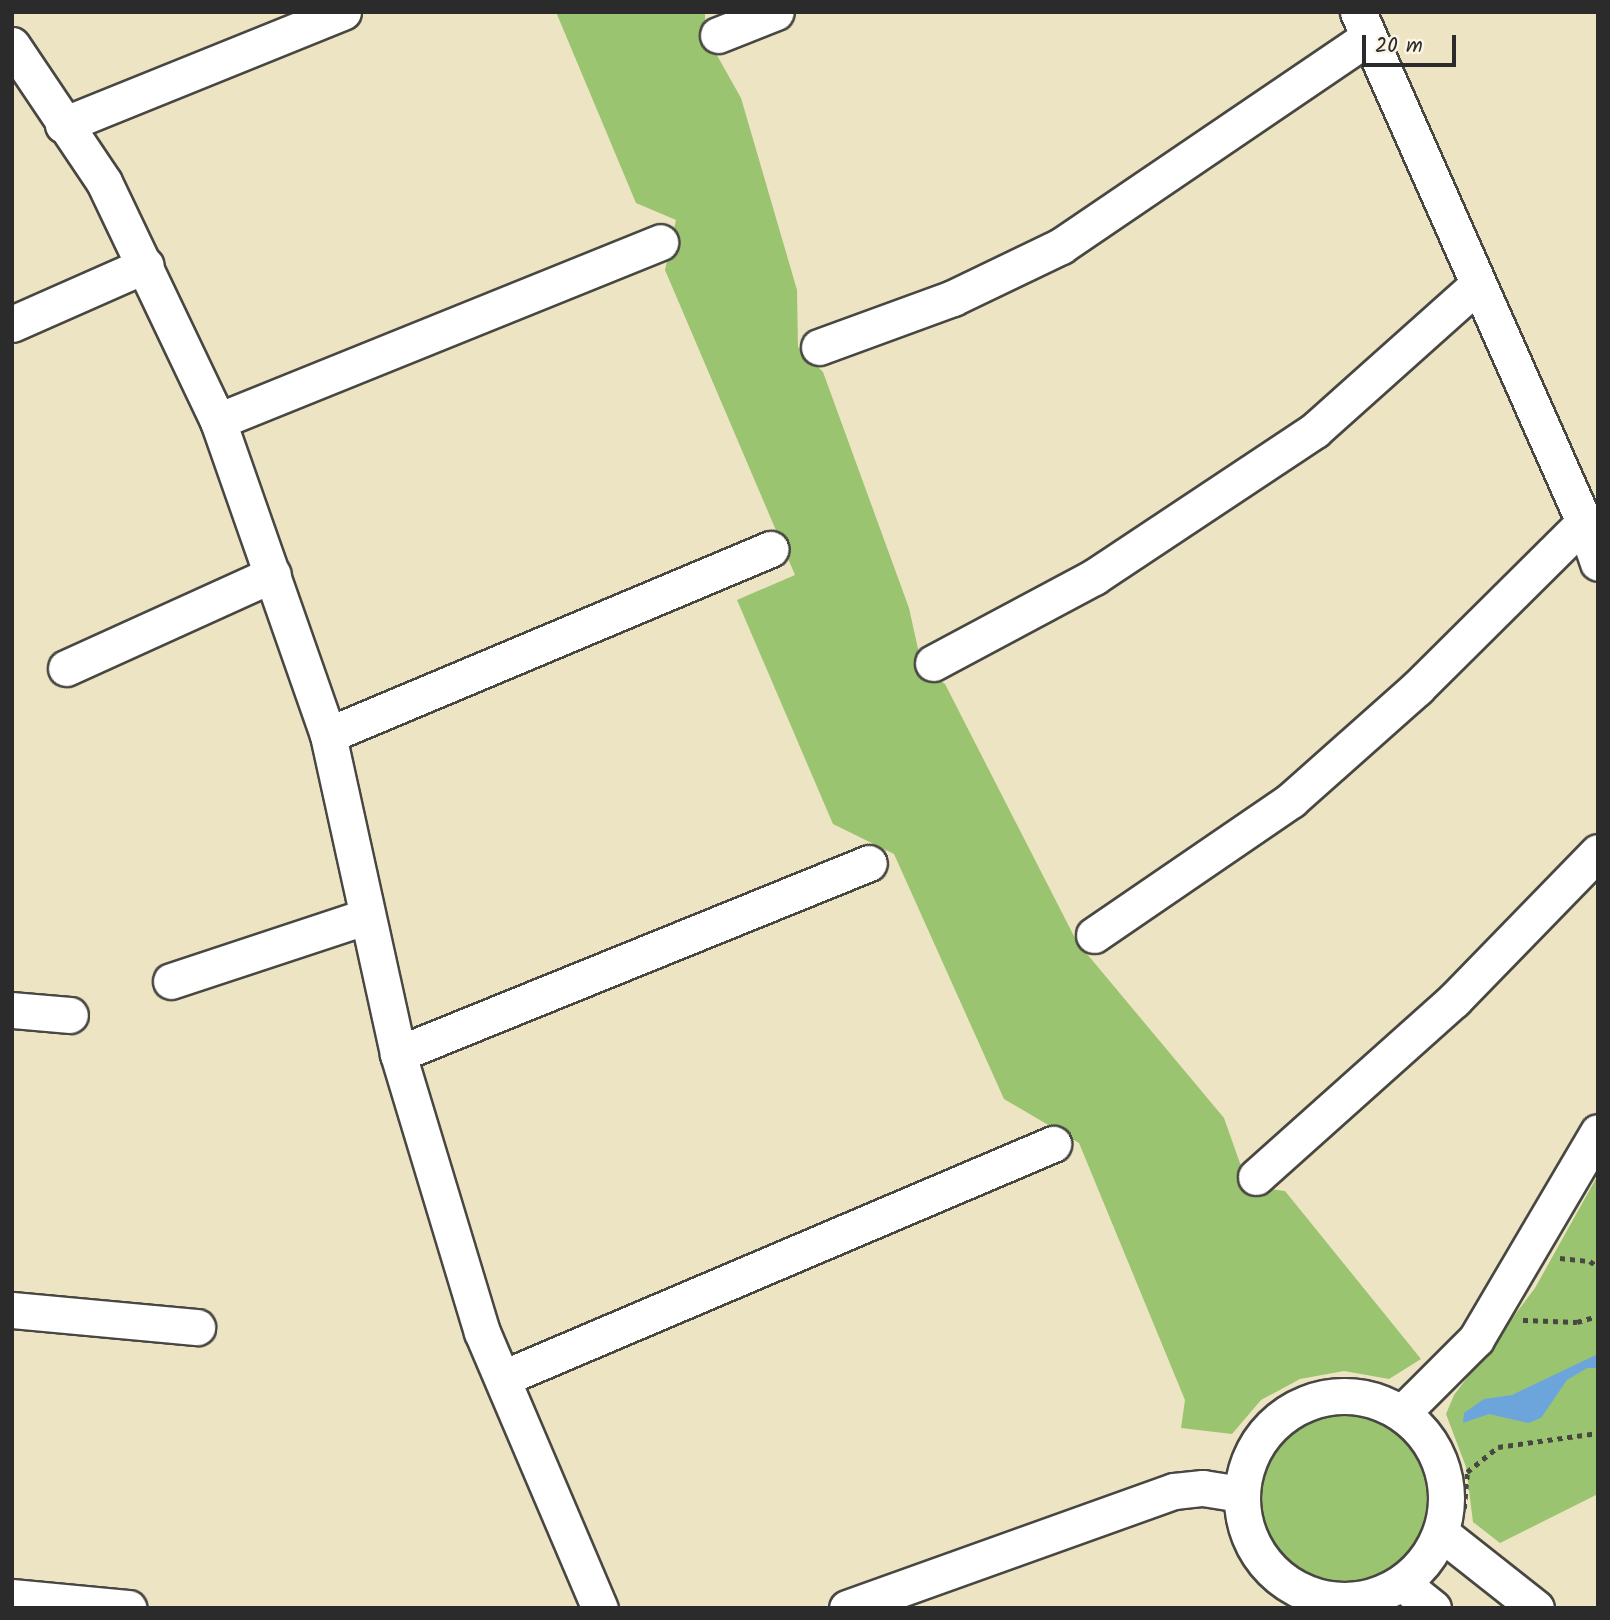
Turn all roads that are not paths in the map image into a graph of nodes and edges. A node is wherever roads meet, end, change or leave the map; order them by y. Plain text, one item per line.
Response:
1 (343, 12) edge
2 (776, 12) edge
3 (1364, 24) edge
4 (718, 35) dead end
5 (12, 45) edge
6 (63, 125) junction
7 (660, 242) dead end
8 (146, 265) junction
9 (1477, 285) junction
10 (12, 324) edge
11 (819, 347) dead end
12 (218, 421) junction
13 (1584, 522) junction
14 (771, 549) dead end
15 (1598, 563) edge
16 (273, 574) junction
17 (933, 663) dead end
18 (66, 668) dead end
19 (328, 735) junction
20 (1598, 852) edge
21 (869, 863) dead end
22 (367, 916) junction
23 (1094, 935) dead end
24 (171, 981) dead end
25 (12, 1010) edge
26 (70, 1015) dead end
27 (398, 1054) junction
28 (1598, 1132) edge
29 (1053, 1144) dead end
30 (1256, 1177) dead end
31 (12, 1310) edge
32 (197, 1327) dead end
33 (503, 1378) junction
34 (1404, 1411) junction
35 (1241, 1494) junction
36 (1451, 1540) junction
37 (1402, 1583) junction
38 (12, 1597) edge
39 (128, 1608) edge
40 (600, 1608) edge
41 (847, 1608) edge
42 (1433, 1608) edge
43 (1536, 1608) edge

1 - 6 street
2 - 4 street
3 - 9 street
3 - 11 street
5 - 6 street
6 - 8 street
7 - 12 street
8 - 10 street
8 - 12 street
9 - 13 street
9 - 17 street
12 - 16 street
13 - 15 street
13 - 23 street
14 - 19 street
16 - 18 street
16 - 19 street
19 - 22 street
20 - 30 street
21 - 27 street
22 - 24 street
22 - 27 street
25 - 26 street
27 - 33 street
28 - 34 street
29 - 33 street
31 - 32 street
33 - 40 street
34 - 35 street
34 - 36 street
35 - 37 street
35 - 41 street
36 - 37 street
36 - 43 street
37 - 42 street
38 - 39 street

